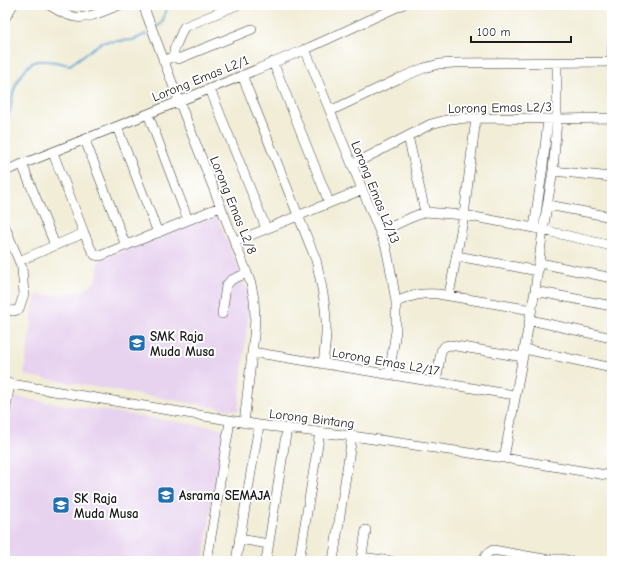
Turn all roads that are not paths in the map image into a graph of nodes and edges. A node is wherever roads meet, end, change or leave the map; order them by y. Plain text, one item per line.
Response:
1 (13, 5) edge
2 (49, 5) edge
3 (143, 5) edge
4 (237, 5) edge
5 (402, 5) edge
6 (116, 6) edge
7 (5, 18) edge
8 (252, 29) dead end
9 (306, 49) junction
10 (612, 49) edge
11 (174, 56) junction
12 (163, 61) junction
13 (273, 62) junction
14 (612, 62) edge
15 (557, 63) junction
16 (242, 75) junction
17 (210, 89) junction
18 (178, 101) junction
19 (330, 111) junction
20 (148, 114) junction
21 (476, 118) junction
22 (612, 118) edge
23 (553, 119) junction
24 (117, 127) junction
25 (408, 136) junction
26 (85, 140) junction
27 (52, 153) junction
28 (22, 164) junction
29 (352, 165) junction
30 (5, 171) edge
31 (553, 171) junction
32 (612, 177) edge
33 (362, 190) junction
34 (329, 202) junction
35 (548, 205) junction
36 (220, 207) junction
37 (425, 212) junction
38 (298, 215) junction
39 (464, 215) junction
40 (612, 217) edge
41 (188, 220) junction
42 (5, 227) edge
43 (266, 228) junction
44 (534, 228) junction
45 (543, 230) junction
46 (380, 232) junction
47 (84, 233) junction
48 (158, 233) junction
49 (234, 242) junction
50 (55, 246) junction
51 (126, 246) junction
52 (612, 246) edge
53 (457, 256) junction
54 (19, 261) junction
55 (539, 267) junction
56 (247, 273) junction
57 (612, 278) edge
58 (535, 291) junction
59 (449, 295) junction
60 (396, 302) junction
61 (612, 306) edge
62 (5, 310) edge
63 (532, 310) junction
64 (222, 314) dead end
65 (530, 320) junction
66 (612, 338) edge
67 (252, 352) junction
68 (524, 353) junction
69 (323, 364) junction
70 (612, 368) edge
71 (390, 374) junction
72 (7, 383) edge
73 (436, 383) junction
74 (515, 395) junction
75 (5, 414) edge
76 (230, 420) junction
77 (244, 423) junction
78 (259, 425) junction
79 (287, 428) junction
80 (320, 432) junction
81 (352, 436) junction
82 (504, 458) junction
83 (612, 476) edge
84 (366, 530) dead end
85 (239, 539) junction
86 (269, 544) junction
87 (361, 559) edge
88 (544, 560) edge
89 (207, 561) edge
90 (236, 561) edge
91 (266, 561) edge
92 (298, 561) edge
93 (333, 561) edge
94 (391, 561) edge
95 (484, 561) edge
96 (570, 561) edge

1 - 7 street
2 - 6 street
3 - 12 street, Lorong Emas L2/8
4 - 11 street
5 - 9 street, Lorong Emas L2/1
8 - 11 street
9 - 13 street, Lorong Emas L2/1
9 - 19 street, Lorong Emas L2/13
10 - 14 street
11 - 12 street
12 - 18 street, Lorong Emas L2/8
13 - 16 street, Lorong Emas L2/1
13 - 34 street
14 - 15 street
15 - 19 street
15 - 23 street
16 - 17 street, Lorong Emas L2/1
16 - 38 street
17 - 18 street, Lorong Emas L2/1
17 - 43 street
18 - 20 street, Lorong Emas L2/1
18 - 36 street, Lorong Emas L2/8
19 - 29 street, Lorong Emas L2/13
20 - 24 street, Lorong Emas L2/1
20 - 41 street
21 - 23 street, Lorong Emas L2/3
21 - 25 street, Lorong Emas L2/3
21 - 39 street
22 - 23 street, Lorong Emas L2/3
23 - 31 street
23 - 44 street
24 - 26 street, Lorong Emas L2/1
24 - 48 street
25 - 29 street, Lorong Emas L2/3
25 - 37 street
26 - 27 street, Lorong Emas L2/1
26 - 51 street
27 - 28 street, Lorong Emas L2/1
27 - 47 street
28 - 30 street, Lorong Emas L2/1
28 - 50 street
29 - 33 street, Lorong Emas L2/13
31 - 32 street
31 - 35 street
33 - 34 street
33 - 46 street, Lorong Emas L2/13
34 - 38 street
35 - 40 street
35 - 45 street
36 - 41 street
36 - 49 street, Lorong Emas L2/8
37 - 39 street
37 - 46 street
38 - 43 street
38 - 69 street
39 - 44 street
39 - 53 street
41 - 48 street
42 - 54 street
43 - 49 street
44 - 45 street
45 - 52 street
45 - 55 street
46 - 60 street, Lorong Emas L2/13
47 - 50 street
47 - 51 street
48 - 51 street
49 - 56 street, Lorong Emas L2/8
50 - 54 street
53 - 55 street
53 - 59 street
54 - 62 street
55 - 57 street
55 - 58 street
56 - 64 street
56 - 67 street, Lorong Emas L2/8
58 - 61 street
58 - 63 street
59 - 60 street
59 - 63 street
60 - 71 street, Lorong Emas L2/13
63 - 65 street
65 - 66 street
65 - 68 street
67 - 69 street, Lorong Emas L2/17
67 - 77 street, Lorong Emas L2/8
68 - 70 street
68 - 73 street
68 - 74 street
69 - 71 street, Lorong Emas L2/17
71 - 73 street, Lorong Emas L2/17
72 - 75 street
72 - 76 street, Lorong Bintang
73 - 74 street, Lorong Emas L2/17
74 - 82 street
76 - 77 street, Lorong Bintang
76 - 89 street
77 - 78 street, Lorong Bintang
78 - 79 street, Lorong Bintang
78 - 85 street
79 - 80 street, Lorong Bintang
79 - 86 street
80 - 81 street, Lorong Bintang
80 - 92 street
81 - 82 street, Lorong Bintang
81 - 93 street
82 - 83 street, Lorong Bintang
84 - 87 street
85 - 86 street
85 - 90 street
86 - 91 street
87 - 94 street
88 - 95 street
88 - 96 street

